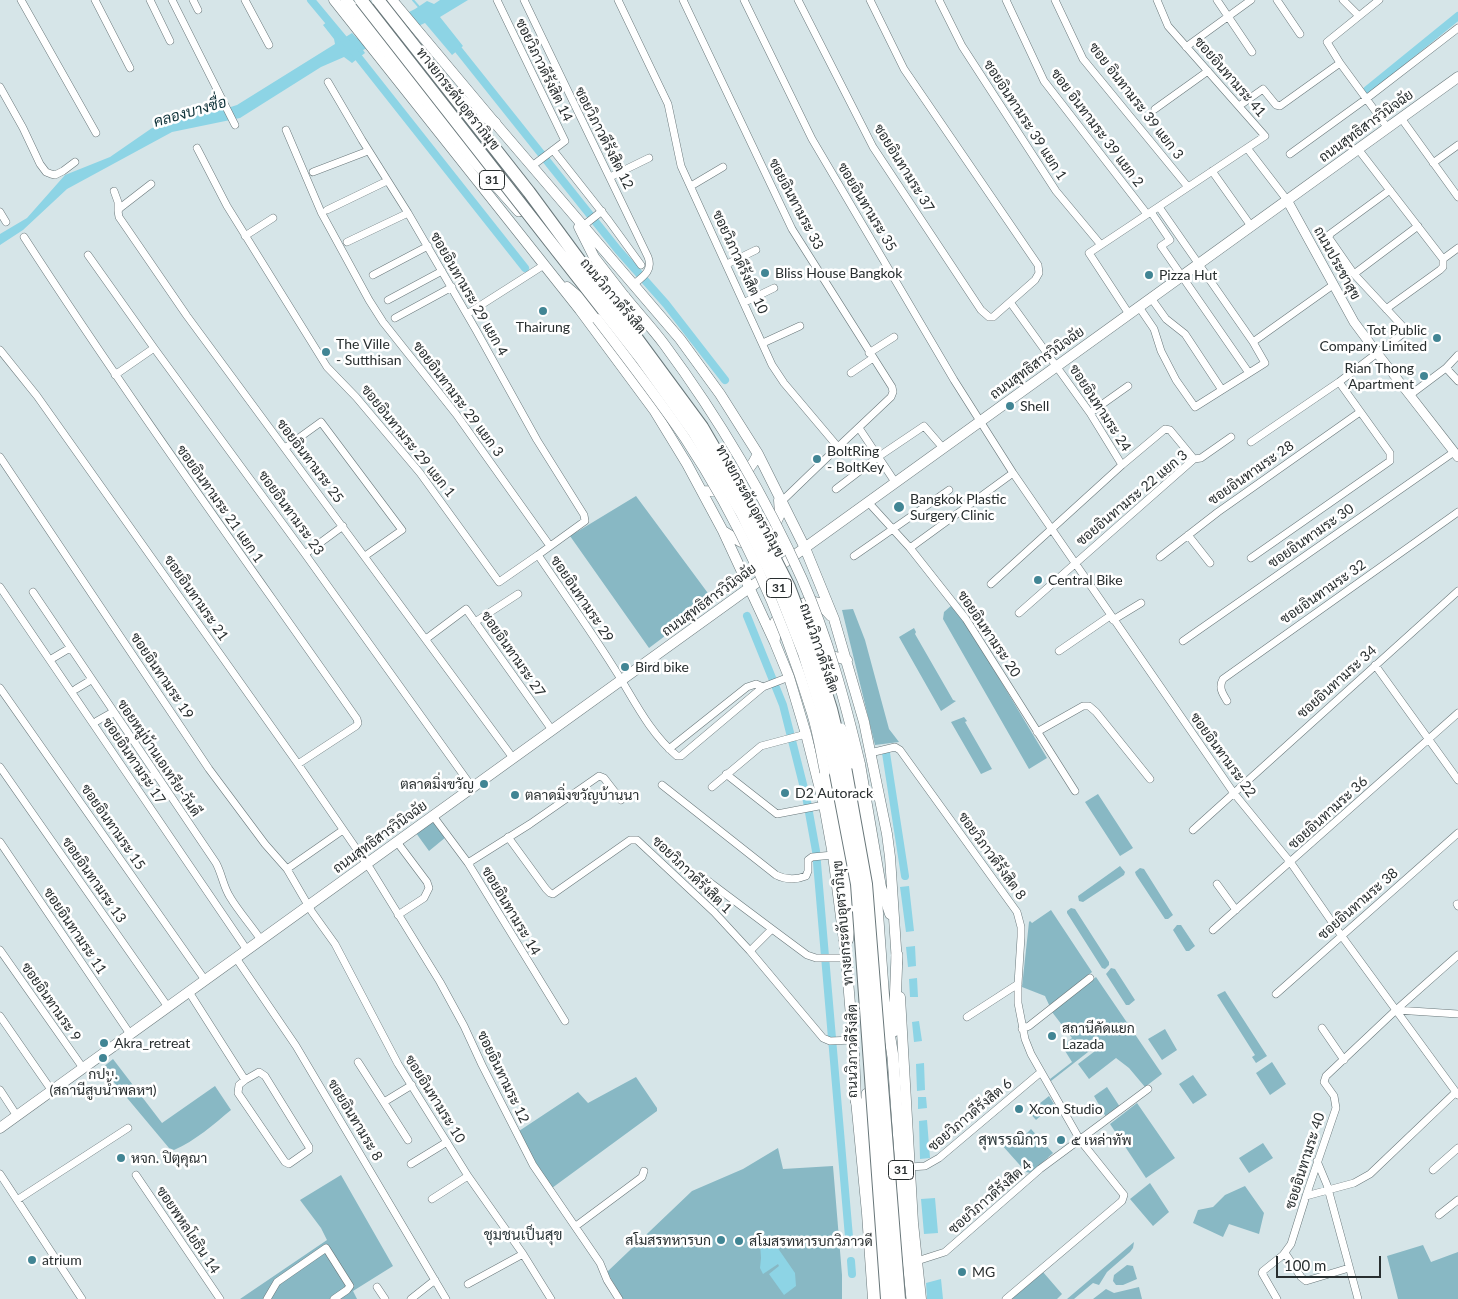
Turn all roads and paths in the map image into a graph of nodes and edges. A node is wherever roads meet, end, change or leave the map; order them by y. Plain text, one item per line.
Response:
1 (21, 0) edge
2 (95, 0) edge
3 (150, 0) edge
4 (172, 0) edge
5 (193, 0) edge
6 (245, 0) edge
7 (334, 0) edge
8 (346, 0) edge
9 (361, 0) edge
10 (376, 0) edge
11 (392, 0) edge
12 (497, 0) edge
13 (524, 0) edge
14 (618, 0) edge
15 (682, 0) edge
16 (744, 0) edge
17 (798, 0) edge
18 (870, 0) edge
19 (940, 0) edge
20 (1006, 0) edge
21 (1055, 0) edge
22 (1157, 0) edge
23 (1218, 0) edge
24 (1277, 0) edge
25 (1343, 0) edge
26 (1379, 0) edge
27 (1248, 1) edge
28 (198, 10) dead end
29 (1228, 16) junction
30 (1359, 16) junction
31 (1458, 28) edge
32 (365, 30) junction
33 (1300, 34) dead end
34 (170, 41) dead end
35 (269, 45) dead end
36 (1186, 47) junction
37 (378, 48) junction
38 (1252, 52) dead end
39 (422, 59) junction
40 (1340, 63) junction
41 (130, 68) dead end
42 (1208, 71) junction
43 (1458, 76) edge
44 (328, 82) dead end
45 (0, 87) edge
46 (1366, 98) junction
47 (1239, 106) junction
48 (1154, 108) dead end
49 (1401, 118) junction
50 (234, 123) dead end
51 (495, 124) junction
52 (1387, 127) junction
53 (286, 130) dead end
54 (96, 133) dead end
55 (1458, 145) edge
56 (197, 148) dead end
57 (1247, 148) junction
58 (1358, 148) junction
59 (368, 150) junction
60 (551, 152) junction
61 (1290, 154) dead end
62 (648, 158) dead end
63 (75, 162) dead end
64 (536, 163) junction
65 (1433, 163) junction
66 (723, 167) dead end
67 (1212, 171) junction
68 (313, 172) dead end
69 (610, 177) junction
70 (387, 181) junction
71 (151, 184) dead end
72 (691, 186) junction
73 (1188, 187) junction
74 (1390, 190) junction
75 (114, 191) dead end
76 (1458, 197) edge
77 (1287, 200) junction
78 (1159, 207) junction
79 (327, 210) dead end
80 (118, 211) junction
81 (602, 211) junction
82 (0, 212) edge
83 (571, 212) junction
84 (408, 213) junction
85 (1149, 213) junction
86 (273, 218) dead end
87 (6, 222) dead end
88 (586, 224) junction
89 (1251, 226) junction
90 (1418, 226) junction
91 (246, 236) junction
92 (24, 237) dead end
93 (347, 242) dead end
94 (1101, 245) junction
95 (428, 246) junction
96 (1458, 248) edge
97 (756, 250) dead end
98 (88, 255) dead end
99 (1443, 259) junction
100 (727, 264) junction
101 (1198, 264) junction
102 (640, 265) dead end
103 (546, 267) junction
104 (442, 271) junction
105 (1354, 274) junction
106 (373, 275) dead end
107 (1181, 276) junction
108 (636, 282) junction
109 (1333, 285) junction
110 (452, 287) junction
111 (774, 288) dead end
112 (1151, 298) junction
113 (388, 300) dead end
114 (745, 302) junction
115 (1010, 302) junction
116 (1139, 307) junction
117 (610, 308) junction
118 (1386, 309) junction
119 (467, 314) junction
120 (1129, 314) junction
121 (395, 318) dead end
122 (800, 326) dead end
123 (894, 337) dead end
124 (1253, 342) junction
125 (763, 343) junction
126 (154, 348) junction
127 (0, 350) edge
128 (1377, 354) junction
129 (871, 355) junction
130 (1458, 356) edge
131 (1057, 366) junction
132 (1446, 368) junction
133 (851, 373) dead end
134 (1249, 373) junction
135 (115, 375) junction
136 (1458, 381) edge
137 (1339, 382) junction
138 (1128, 386) dead end
139 (1222, 390) junction
140 (1410, 395) junction
141 (1360, 412) junction
142 (1090, 413) junction
143 (980, 421) junction
144 (858, 428) junction
145 (1231, 437) dead end
146 (1251, 442) dead end
147 (285, 448) junction
148 (838, 448) junction
149 (943, 448) junction
150 (758, 454) junction
151 (1456, 454) edge
152 (0, 457) edge
153 (878, 457) junction
154 (1194, 459) junction
155 (1122, 465) junction
156 (1013, 474) junction
157 (896, 482) junction
158 (836, 489) dead end
159 (949, 490) dead end
160 (702, 491) junction
161 (780, 497) junction
162 (868, 502) junction
163 (1458, 512) edge
164 (585, 521) joint
165 (343, 526) junction
166 (892, 529) junction
167 (1051, 529) junction
168 (723, 531) junction
169 (1188, 535) junction
170 (550, 546) junction
171 (805, 548) junction
172 (910, 548) junction
173 (305, 554) junction
174 (538, 555) junction
175 (365, 556) junction
176 (854, 556) dead end
177 (1160, 557) dead end
178 (1251, 558) dead end
179 (1074, 563) junction
180 (1210, 563) dead end
181 (991, 584) dead end
182 (0, 586) edge
183 (750, 587) junction
184 (1458, 591) edge
185 (33, 592) dead end
186 (518, 594) dead end
187 (1141, 603) dead end
188 (1019, 613) dead end
189 (1112, 618) junction
190 (834, 620) junction
191 (475, 622) junction
192 (426, 639) junction
193 (1183, 641) dead end
194 (775, 643) junction
195 (70, 648) junction
196 (1059, 651) dead end
197 (53, 658) dead end
198 (847, 660) junction
199 (1375, 665) junction
200 (92, 680) junction
201 (786, 680) junction
202 (621, 681) junction
203 (763, 687) junction
204 (0, 688) edge
205 (76, 689) dead end
206 (1228, 702) dead end
207 (113, 712) junction
208 (1458, 713) edge
209 (97, 721) dead end
210 (552, 730) junction
211 (1037, 732) junction
212 (801, 735) junction
213 (1428, 739) junction
214 (668, 749) junction
215 (870, 753) junction
216 (513, 758) junction
217 (298, 764) junction
218 (856, 764) junction
219 (0, 767) edge
220 (155, 774) junction
221 (726, 774) junction
222 (1150, 779) dead end
223 (1458, 780) edge
224 (143, 782) dead end
225 (662, 785) dead end
226 (472, 787) junction
227 (712, 787) dead end
228 (1075, 791) dead end
229 (1233, 792) junction
230 (621, 800) dead end
231 (824, 805) junction
232 (433, 816) junction
233 (343, 830) junction
234 (1193, 830) dead end
235 (1458, 833) edge
236 (508, 837) junction
237 (0, 842) edge
238 (397, 842) junction
239 (833, 855) junction
240 (468, 863) junction
241 (1291, 863) junction
242 (366, 864) junction
243 (287, 869) junction
244 (704, 878) dead end
245 (1217, 884) dead end
246 (309, 905) junction
247 (1236, 910) junction
248 (398, 915) junction
249 (772, 929) junction
250 (895, 929) junction
251 (1213, 930) dead end
252 (1341, 935) junction
253 (261, 940) junction
254 (0, 950) edge
255 (247, 950) junction
256 (750, 951) junction
257 (897, 955) junction
258 (1458, 956) edge
259 (846, 957) junction
260 (236, 958) junction
261 (1090, 978) dead end
262 (205, 980) junction
263 (1018, 984) junction
264 (189, 992) junction
265 (1276, 994) dead end
266 (168, 1007) junction
267 (1396, 1010) junction
268 (1458, 1014) edge
269 (0, 1016) edge
270 (967, 1017) dead end
271 (565, 1021) dead end
272 (1322, 1028) dead end
273 (1022, 1029) junction
274 (130, 1034) junction
275 (853, 1040) junction
276 (892, 1057) junction
277 (1344, 1060) junction
278 (358, 1062) dead end
279 (83, 1068) junction
280 (1041, 1072) junction
281 (245, 1080) junction
282 (412, 1084) junction
283 (1148, 1089) dead end
284 (0, 1090) edge
285 (52, 1091) junction
286 (1457, 1093) edge
287 (856, 1100) junction
288 (384, 1102) junction
289 (17, 1116) junction
290 (0, 1128) edge
291 (128, 1128) dead end
292 (867, 1129) junction
293 (408, 1140) dead end
294 (1080, 1140) junction
295 (447, 1142) junction
296 (1458, 1148) edge
297 (1317, 1161) junction
298 (411, 1164) dead end
299 (910, 1167) junction
300 (1433, 1170) dead end
301 (644, 1171) dead end
302 (0, 1174) edge
303 (136, 1176) dead end
304 (468, 1176) junction
305 (1328, 1190) junction
306 (1306, 1196) junction
307 (432, 1199) dead end
308 (17, 1200) junction
309 (1458, 1200) edge
310 (1439, 1215) dead end
311 (576, 1226) junction
312 (1285, 1253) junction
313 (523, 1254) junction
314 (917, 1261) junction
315 (1349, 1268) junction
316 (435, 1280) junction
317 (468, 1284) dead end
318 (377, 1287) dead end
319 (82, 1299) edge
320 (220, 1299) edge
321 (267, 1299) edge
322 (334, 1299) edge
323 (385, 1299) edge
324 (410, 1299) edge
325 (446, 1299) edge
326 (551, 1299) edge
327 (619, 1299) edge
328 (873, 1299) edge
329 (879, 1299) edge
330 (887, 1299) edge
331 (899, 1299) edge
332 (912, 1299) edge
333 (920, 1299) edge
334 (1006, 1299) edge
335 (1277, 1299) edge
336 (1358, 1299) edge

1 - 54 street
2 - 41 street
3 - 34 street
4 - 50 street
5 - 28 street
6 - 35 street
7 - 32 main road, ถนนวิภาวดีรังสิต / 31
8 - 32 highway, ถนนวิภาวดีรังสิต / 31
9 - 330 highway, ทางยกระดับอุตราภิมุข / 31, bridge
10 - 39 highway, ถนนวิภาวดีรังสิต / 31, bridge
10 - 331 highway, ทางยกระดับอุตราภิมุข / 31, bridge
11 - 51 main road, ถนนวิภาวดีรังสิต / 31
12 - 60 street, ซอยวิภาวดีรังสิต 14
13 - 69 street, ซอยวิภาวดีรังสิต 12
14 - 72 street, ซอยวิภาวดีรังสิต 10
15 - 129 street, ซอยอินทามระ 33
16 - 143 street, ซอยอินทามระ 35
17 - 115 street, ซอยอินทามระ 37
18 - 115 street, ซอยอินทามระ 37
19 - 94 street, ซอยอินทามระ 39 แยก 1
20 - 85 street, ซอย อินทามระ 39 แยก 2
21 - 73 street, ซอย อินทามระ 39 แยก 3
22 - 36 street, ซอยอินทามระ 41
23 - 29 street
24 - 33 street
25 - 30 street
26 - 30 street
27 - 29 street
29 - 36 street
29 - 38 street
30 - 40 street
31 - 46 street
32 - 37 highway, ถนนวิภาวดีรังสิต / 31
36 - 42 street, ซอยอินทามระ 41
37 - 103 main road, ถนนวิภาวดีรังสิต / 31
37 - 117 highway, ถนนวิภาวดีรังสิต / 31
39 - 51 highway
39 - 117 highway, ถนนวิภาวดีรังสิต / 31
40 - 46 street
40 - 47 street
42 - 47 street, ซอยอินทามระ 41
42 - 48 street
43 - 49 main road, ถนนสุทธิสารวินิจฉัย
44 - 59 street, ซอยอินทามระ 29 แยก 4
45 - 63 street
46 - 52 street
46 - 61 street
47 - 57 street, ซอยอินทามระ 41
49 - 52 main road, ถนนสุทธิสารวินิจฉัย
49 - 65 street
51 - 64 main road, ถนนวิภาวดีรังสิต / 31
52 - 58 main road, ถนนสุทธิสารวินิจฉัย
53 - 170 street, ซอยอินทามระ 29 แยก 3
55 - 65 street
56 - 91 street, ซอยอินทามระ 29 แยก 1
57 - 67 street, ซอยอินทามระ 41
57 - 77 street
58 - 74 street
58 - 77 main road, ถนนสุทธิสารวินิจฉัย
59 - 68 street
59 - 70 street, ซอยอินทามระ 29 แยก 4
60 - 64 street, ซอยวิภาวดีรังสิต 14
60 - 81 street
62 - 69 street
64 - 83 main road, ถนนวิภาวดีรังสิต / 31
65 - 76 street
66 - 72 street
67 - 73 street, ซอยอินทามระ 41
67 - 89 street
69 - 108 street, ซอยวิภาวดีรังสิต 12
70 - 79 street
70 - 84 street, ซอยอินทามระ 29 แยก 4
71 - 80 street
72 - 100 street, ซอยวิภาวดีรังสิต 10
73 - 78 street, ซอยอินทามระ 41
74 - 90 street
74 - 105 street
75 - 80 street, ซอยอินทามระ 25
77 - 89 main road, ถนนสุทธิสารวินิจฉัย
77 - 109 street, ถนนประชาสุข
78 - 85 street, ซอยอินทามระ 41
78 - 101 street
80 - 147 street, ซอยอินทามระ 25
81 - 88 street
81 - 102 street
82 - 87 street
83 - 88 main road, ถนนวิภาวดีรังสิต / 31
83 - 218 main road, 31, bridge
84 - 93 street
84 - 95 street, ซอยอินทามระ 29 แยก 4
85 - 94 street, ซอยอินทามระ 41
85 - 107 street, ซอย อินทามระ 39 แยก 2
86 - 91 street
88 - 108 main road, ถนนวิภาวดีรังสิต / 31
89 - 101 main road, ถนนสุทธิสารวินิจฉัย
90 - 99 street
90 - 105 street
91 - 174 street, ซอยอินทามระ 29 แยก 1
92 - 135 street, ซอยอินทามระ 21 แยก 1
94 - 120 street
95 - 104 street, ซอยอินทามระ 29 แยก 4
95 - 106 street
96 - 99 street
97 - 100 street
98 - 126 street, ซอยอินทามระ 23
99 - 118 street
100 - 114 street, ซอยวิภาวดีรังสิต 10
101 - 107 main road, ถนนสุทธิสารวินิจฉัย
101 - 124 street
103 - 119 street
103 - 160 main road, ถนนวิภาวดีรังสิต / 31
103 - 259 main road, 31, bridge
104 - 110 street, ซอยอินทามระ 29 แยก 4
104 - 113 street
105 - 118 street
107 - 112 main road, ถนนสุทธิสารวินิจฉัย
107 - 134 street
108 - 150 main road, ถนนวิภาวดีรังสิต / 31
109 - 124 street
109 - 128 street, ถนนประชาสุข
110 - 119 street, ซอยอินทามระ 29 แยก 4
110 - 121 street
111 - 114 street
112 - 116 main road, ถนนสุทธิสารวินิจฉัย
112 - 139 street
114 - 125 street, ซอยวิภาวดีรังสิต 10
115 - 131 street
116 - 120 main road, ถนนสุทธิสารวินิจฉัย
116 - 139 street
117 - 218 highway, ถนนวิภาวดีรังสิต / 31, bridge
117 - 292 highway, ถนนวิภาวดีรังสิต / 31, bridge
118 - 128 street, ซอยอินทามระ 28
119 - 164 street, ซอยอินทามระ 29 แยก 4
120 - 131 main road, ถนนสุทธิสารวินิจฉัย
122 - 125 street
123 - 129 street
124 - 134 street
125 - 148 street, ซอยวิภาวดีรังสิต 10
126 - 135 street
126 - 173 street, ซอยอินทามระ 23
127 - 217 street, ซอยอินทามระ 21
128 - 137 street, ซอยอินทามระ 28
128 - 140 street, ถนนประชาสุข
129 - 133 street
129 - 144 street, ซอยอินทามระ 33
130 - 132 street
131 - 142 street, ซอยอินทามระ 24
131 - 143 main road, ถนนสุทธิสารวินิจฉัย
132 - 136 street
132 - 140 street
134 - 139 street
135 - 217 street, ซอยอินทามระ 21 แยก 1
137 - 141 street
137 - 146 street, ซอยอินทามระ 28
138 - 142 street
140 - 151 street, ถนนประชาสุข
141 - 169 street, ซอยอินทามระ 28
141 - 178 street
142 - 155 street, ซอยอินทามระ 24
143 - 149 main road, ถนนสุทธิสารวินิจฉัย
143 - 156 street, ซอยอินทามระ 22
144 - 148 street, ซอยอินทามระ 33
144 - 153 street
145 - 154 street, ซอยอินทามระ 22 แยก 3
147 - 165 street, ซอยอินทามระ 25
147 - 175 street
148 - 161 street
149 - 153 street
149 - 157 main road, ถนนสุทธิสารวินิจฉัย
150 - 160 main road
150 - 161 main road, ถนนวิภาวดีรังสิต / 31
151 - 193 street, ซอยอินทามระ 30
152 - 243 street, ซอยอินทามระ 19
153 - 157 street
153 - 158 street
154 - 155 street
154 - 179 street, ซอยอินทามระ 22 แยก 3
155 - 167 street
156 - 167 street, ซอยอินทามระ 22
156 - 172 street
157 - 162 main road, ถนนสุทธิสารวินิจฉัย
159 - 166 street
160 - 168 main road, ถนนวิภาวดีรังสิต / 31
161 - 168 main road
161 - 171 main road, ถนนวิภาวดีรังสิต / 31
162 - 166 street, ซอยอินทามระ 20
162 - 171 main road, ถนนสุทธิสารวินิจฉัย
163 - 206 street, ซอยอินทามระ 32
164 - 170 street, ซอยอินทามระ 29
165 - 173 street
165 - 175 street, ซอยอินทามระ 25
166 - 172 street, ซอยอินทามระ 20
166 - 176 street
167 - 179 street, ซอยอินทามระ 22
167 - 181 street
168 - 183 main road, ถนนวิภาวดีรังสิต / 31
169 - 177 street, ซอยอินทามระ 28
169 - 180 street
170 - 174 street, ซอยอินทามระ 29
171 - 183 main road, ถนนสุทธิสารวินิจฉัย
171 - 190 main road, ถนนวิภาวดีรังสิต / 31
172 - 211 street, ซอยอินทามระ 20
173 - 226 street, ซอยอินทามระ 23
174 - 202 street, ซอยอินทามระ 29
175 - 192 street, ซอยอินทามระ 25
179 - 188 street, ซอยอินทามระ 22 แยก 3
179 - 189 street, ซอยอินทามระ 22
182 - 255 street, ซอยอินทามระ 17
183 - 194 main road, ถนนวิภาวดีรังสิต / 31
183 - 202 main road, ถนนสุทธิสารวินิจฉัย
184 - 199 street, ซอยอินทามระ 34
185 - 195 street, ซอยหมู่บ้านเอเทรีย-วันดี
186 - 191 street
187 - 189 street
189 - 196 street
189 - 229 street, ซอยอินทามระ 22
190 - 194 main road
190 - 198 main road, ถนนวิภาวดีรังสิต / 31
191 - 192 street, ซอยอินทามระ 27
191 - 210 street, ซอยอินทามระ 27
192 - 216 street, ซอยอินทามระ 25
194 - 201 main road, ถนนวิภาวดีรังสิต / 31
195 - 197 street
195 - 200 street, ซอยหมู่บ้านเอเทรีย-วันดี
198 - 201 main road
198 - 215 main road, ถนนวิภาวดีรังสิต / 31
199 - 213 street
199 - 229 street, ซอยอินทามระ 34
200 - 205 street
200 - 207 street, ซอยหมู่บ้านเอเทรีย-วันดี
201 - 203 street
201 - 212 main road, ถนนวิภาวดีรังสิต / 31
202 - 210 main road, ถนนสุทธิสารวินิจฉัย
202 - 214 street, ซอยอินทามระ 29
203 - 214 street
203 - 214 street
204 - 262 street, ซอยอินทามระ 15
207 - 209 street
207 - 220 street, ซอยหมู่บ้านเอเทรีย-วันดี
208 - 213 street, ซอยอินทามระ 36
210 - 216 main road, ถนนสุทธิสารวินิจฉัย
211 - 222 street
211 - 228 street, ซอยอินทามระ 20
212 - 221 street
212 - 231 main road, ถนนวิภาวดีรังสิต / 31
213 - 223 street
213 - 241 street, ซอยอินทามระ 36
215 - 250 main road, ถนนวิภาวดีรังสิต / 31
215 - 263 street, ซอยวิภาวดีรังสิต 8
216 - 226 main road, ถนนสุทธิสารวินิจฉัย
217 - 233 street, ซอยอินทามระ 21
218 - 250 main road, 31
218 - 276 highway, ถนนวิภาวดีรังสิต / 31
219 - 266 street, ซอยอินทามระ 13
220 - 224 street
220 - 253 street, ซอยหมู่บ้านเอเทรีย-วันดี
221 - 227 street
221 - 231 street
225 - 239 street
226 - 232 main road, ถนนสุทธิสารวินิจฉัย
229 - 234 street, ซอยอินทามระ 34
229 - 241 street, ซอยอินทามระ 22
230 - 236 street
231 - 239 main road, ถนนวิภาวดีรังสิต / 31
232 - 238 main road, ถนนสุทธิสารวินิจฉัย
232 - 240 street, ซอยอินทามระ 14
233 - 242 street, ซอยอินทามระ 21
233 - 243 street
235 - 252 street, ซอยอินทามระ 38
236 - 240 street
236 - 256 street, ซอยวิภาวดีรังสิต 1
237 - 274 street, ซอยอินทามระ 11
238 - 242 main road, ถนนสุทธิสารวินิจฉัย
238 - 248 street
239 - 259 main road, ถนนวิภาวดีรังสิต / 31
240 - 271 street, ซอยอินทามระ 14
241 - 247 street, ซอยอินทามระ 36
241 - 252 street, ซอยอินทามระ 22
242 - 246 main road, ถนนสุทธิสารวินิจฉัย
242 - 248 street, ซอยอินทามระ 12
243 - 246 street, ซอยอินทามระ 19
244 - 249 street
245 - 247 street
246 - 253 main road, ถนนสุทธิสารวินิจฉัย
246 - 282 street, ซอยอินทามระ 10
247 - 251 street, ซอยอินทามระ 36
248 - 311 street, ซอยอินทามระ 12
249 - 256 street
249 - 259 street
250 - 257 main road, ถนนวิภาวดีรังสิต / 31
252 - 265 street, ซอยอินทามระ 38
252 - 267 street, ซอยอินทามระ 22
253 - 255 main road, ถนนสุทธิสารวินิจฉัย
254 - 279 street, ซอยอินทามระ 9
255 - 260 main road, ถนนสุทธิสารวินิจฉัย
256 - 275 street, ซอยวิภาวดีรังสิต 1
257 - 276 highway
257 - 299 main road, ถนนวิภาวดีรังสิต / 31
258 - 267 street, ซอยอินทามระ 40
259 - 275 main road, ถนนวิภาวดีรังสิต / 31
260 - 262 main road, ถนนสุทธิสารวินิจฉัย
260 - 316 street, ซอยอินทามระ 8
261 - 273 street
262 - 264 main road, ถนนสุทธิสารวินิจฉัย
263 - 270 street
263 - 273 street, ซอยวิภาวดีรังสิต 8
264 - 266 main road, ถนนสุทธิสารวินิจฉัย
264 - 281 street
266 - 274 main road, ถนนสุทธิสารวินิจฉัย
267 - 268 street
267 - 277 street, ซอยอินทามระ 40
267 - 286 street, ซอยอินทามระ 22
269 - 285 street
272 - 277 street
273 - 280 street, ซอยวิภาวดีรังสิต 8
274 - 279 main road, ถนนสุทธิสารวินิจฉัย
275 - 287 main road, ถนนวิภาวดีรังสิต / 31
276 - 332 highway, ถนนวิภาวดีรังสิต / 31
277 - 297 street, ซอยอินทามระ 40
278 - 288 street
279 - 285 main road, ถนนสุทธิสารวินิจฉัย
280 - 294 street, ซอยวิภาวดีรังสิต 8
280 - 299 street, ซอยวิภาวดีรังสิต 6
281 - 281 street
282 - 288 street
282 - 295 street, ซอยอินทามระ 10
283 - 294 street, ซอยวิภาวดีรังสิต 4
284 - 289 street
285 - 289 main road, ถนนสุทธิสารวินิจฉัย
286 - 305 street
287 - 292 highway
287 - 328 main road, ถนนวิภาวดีรังสิต / 31
288 - 293 street
289 - 290 main road, ถนนสุทธิสารวินิจฉัย
291 - 308 street
292 - 329 highway, ถนนวิภาวดีรังสิต / 31
294 - 314 street, ซอยวิภาวดีรังสิต 4
294 - 334 street, ซอยวิภาวดีรังสิต 8
295 - 298 street
295 - 304 street, ซอยอินทามระ 10
296 - 300 street
297 - 305 street
297 - 306 street, ซอยอินทามระ 40
299 - 314 main road, ถนนวิภาวดีรังสิต / 31
301 - 311 street
302 - 308 street
303 - 320 street, ซอยพหลโยธิน 14
304 - 307 street
304 - 313 street, ซอยอินทามระ 10
305 - 306 street
305 - 315 street
306 - 312 street, ซอยอินทามระ 40
308 - 319 street
309 - 310 street
311 - 327 street, ซอยอินทามระ 12
312 - 315 street
312 - 335 street, ซอยอินทามระ 40
313 - 317 street
313 - 326 street, ซอยอินทามระ 10
314 - 333 main road, ถนนวิภาวดีรังสิต / 31
315 - 336 street
316 - 324 street
316 - 325 street, ซอยอินทามระ 8
318 - 323 street
321 - 322 street

